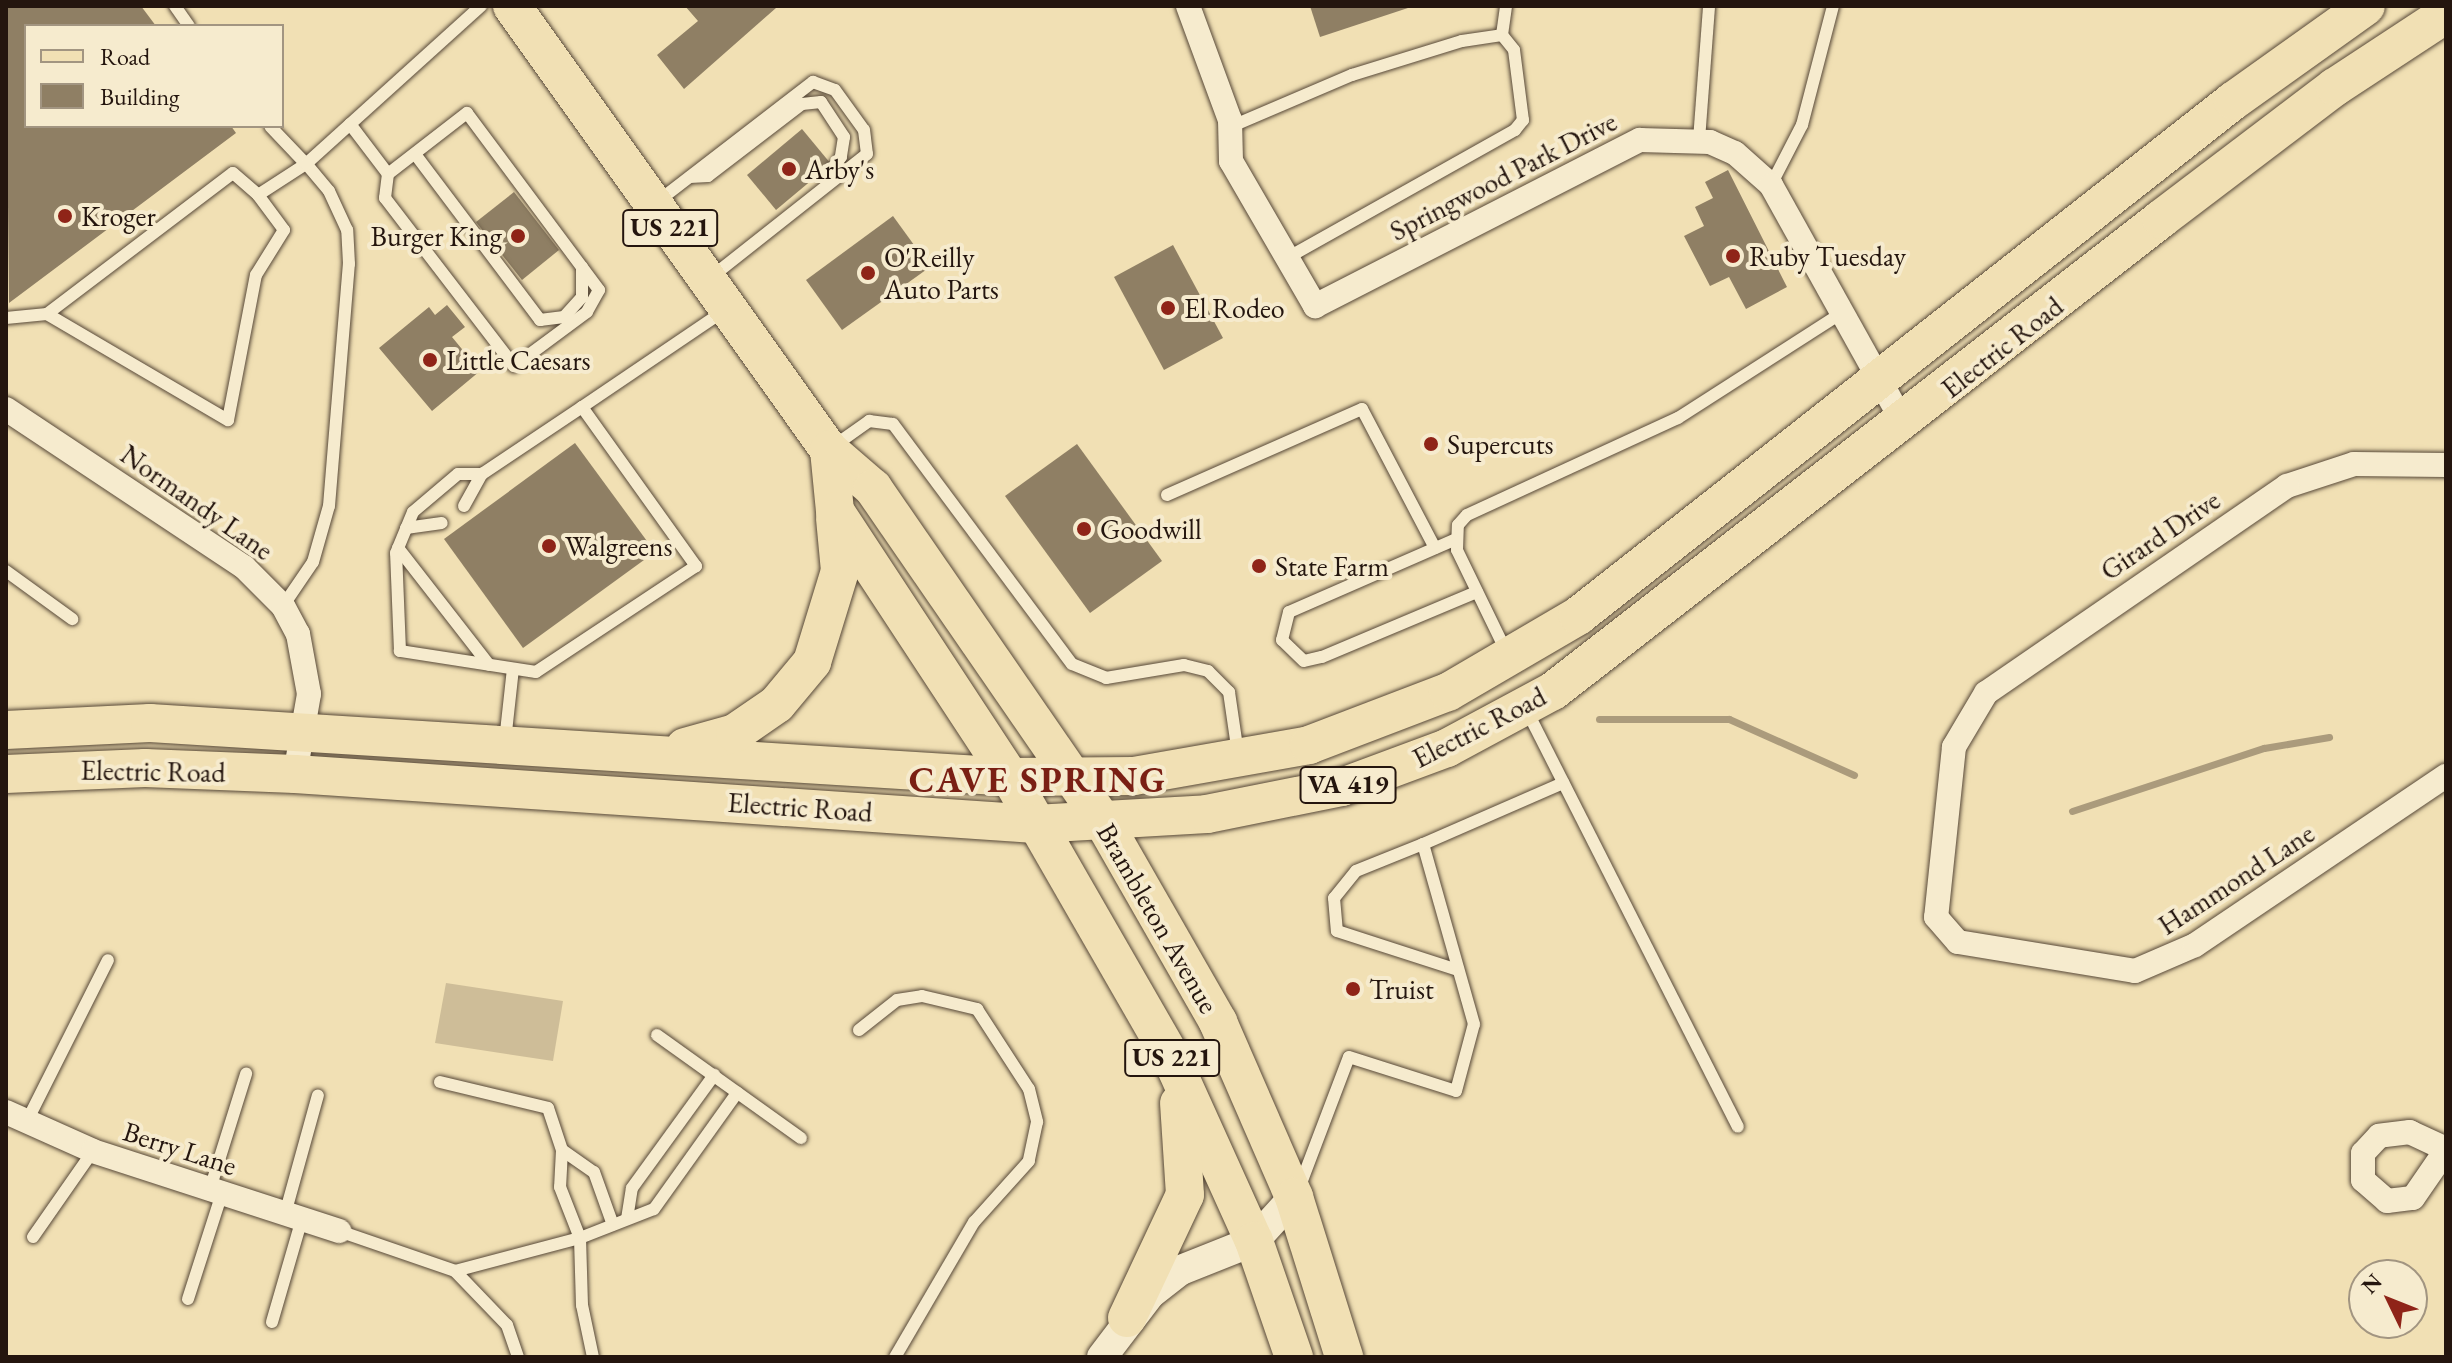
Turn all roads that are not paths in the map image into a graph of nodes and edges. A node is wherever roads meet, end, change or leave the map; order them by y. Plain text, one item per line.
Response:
1 (175, 6) edge
2 (481, 6) edge
3 (512, 6) edge
4 (1188, 6) edge
5 (1506, 6) edge
6 (1709, 6) edge
7 (1833, 6) edge
8 (2366, 6) edge
9 (2446, 14) edge
10 (188, 24) edge
11 (1502, 35) junction
12 (350, 124) junction
13 (1230, 127) junction
14 (272, 128) edge
15 (1699, 140) junction
16 (415, 154) junction
17 (306, 164) junction
18 (388, 174) junction
19 (690, 177) junction
20 (1771, 185) junction
21 (258, 195) junction
22 (654, 205) junction
23 (792, 215) junction
24 (1285, 259) junction
25 (582, 267) junction
26 (717, 294) junction
27 (47, 314) junction
28 (1840, 314) junction
29 (6, 318) edge
30 (1878, 382) junction
31 (582, 407) junction
32 (6, 409) edge
33 (1904, 424) junction
34 (829, 450) junction
35 (2446, 465) edge
36 (482, 474) junction
37 (1167, 495) dead end
38 (464, 506) dead end
39 (835, 511) junction
40 (442, 523) dead end
41 (406, 528) junction
42 (1454, 540) junction
43 (398, 548) junction
44 (1433, 549) junction
45 (6, 571) edge
46 (1477, 592) junction
47 (1606, 595) junction
48 (283, 606) junction
49 (72, 619) dead end
50 (1510, 659) junction
51 (489, 665) junction
52 (513, 669) junction
53 (1526, 708) junction
54 (6, 730) edge
55 (303, 732) junction
56 (505, 745) junction
57 (1954, 747) joint
58 (661, 755) junction
59 (1239, 762) junction
60 (6, 774) edge
61 (295, 774) junction
62 (2446, 776) edge
63 (1010, 777) junction
64 (1076, 777) junction
65 (1563, 783) junction
66 (1103, 821) junction
67 (1035, 824) junction
68 (1423, 844) junction
69 (108, 960) dead end
70 (1455, 969) junction
71 (859, 1030) dead end
72 (657, 1035) dead end
73 (1169, 1053) junction
74 (246, 1074) dead end
75 (714, 1075) junction
76 (440, 1082) dead end
77 (737, 1093) junction
78 (318, 1095) dead end
79 (16, 1116) edge
80 (1738, 1127) dead end
81 (801, 1138) dead end
82 (562, 1150) junction
83 (93, 1151) junction
84 (216, 1191) junction
85 (1294, 1197) junction
86 (293, 1216) junction
87 (627, 1219) junction
88 (613, 1225) junction
89 (339, 1231) joint
90 (33, 1237) dead end
91 (580, 1238) junction
92 (1254, 1241) junction
93 (455, 1271) junction
94 (188, 1299) dead end
95 (1127, 1318) junction
96 (272, 1322) dead end
97 (518, 1357) edge
98 (593, 1357) edge
99 (895, 1357) edge
100 (1102, 1357) edge
101 (1294, 1357) edge
102 (1344, 1357) edge

1 - 10 lane
2 - 12 lane
3 - 22 main road, Brambleton Avenue / US 221
4 - 13 street, Springwood Park Drive
5 - 11 lane
6 - 15 lane
7 - 20 lane
8 - 30 main road, Electric Road / VA 419
9 - 33 main road, Electric Road / VA 419
11 - 13 lane
11 - 24 lane
12 - 17 lane
12 - 18 lane
13 - 24 street, Springwood Park Drive
14 - 17 lane
15 - 20 street, Springwood Park Drive
15 - 24 street, Springwood Park Drive
16 - 18 lane
16 - 25 lane
16 - 25 lane
17 - 21 lane
17 - 48 lane
18 - 25 lane
19 - 22 lane
19 - 23 lane
19 - 23 lane
20 - 28 street, Springwood Park Drive
21 - 27 lane
21 - 27 lane
22 - 26 main road, Brambleton Avenue / US 221
23 - 26 lane
26 - 31 lane
26 - 34 main road, Brambleton Avenue / US 221
27 - 29 lane
28 - 30 street, Springwood Park Drive
28 - 42 lane
30 - 33 street, Springwood Park Drive
30 - 47 main road, Electric Road / VA 419
31 - 36 lane
31 - 52 lane
32 - 48 street, Normandy Lane
33 - 53 main road, Electric Road / VA 419
34 - 39 main road, Brambleton Avenue / US 221
34 - 59 lane
34 - 64 main road, Brambleton Avenue / US 221
35 - 57 street, Girard Drive
36 - 38 lane
36 - 41 lane
37 - 44 lane
39 - 58 main road
39 - 63 main road, Brambleton Avenue / US 221
40 - 41 lane
41 - 43 lane
42 - 44 lane
42 - 46 lane
43 - 51 lane
43 - 51 lane
44 - 46 lane
45 - 49 lane
46 - 50 lane
47 - 50 main road, Electric Road / VA 419
47 - 53 main road
48 - 55 street, Normandy Lane
50 - 59 main road, Electric Road / VA 419
51 - 52 lane
52 - 56 lane
53 - 65 lane
53 - 66 main road, Electric Road / VA 419
54 - 55 main road, Electric Road / VA 419
55 - 56 main road, Electric Road / VA 419
55 - 61 street, Normandy Lane
56 - 58 main road, Electric Road / VA 419
57 - 62 street, Hammond Lane
58 - 63 main road, Electric Road / VA 419
59 - 64 main road, Electric Road / VA 419
60 - 61 main road, Electric Road / VA 419
61 - 67 main road, Electric Road / VA 419
63 - 64 main road, Electric Road / VA 419
63 - 67 main road, Brambleton Avenue / US 221
64 - 66 main road, Brambleton Avenue / US 221
65 - 68 lane
65 - 80 lane
66 - 67 main road, Electric Road / VA 419
66 - 85 main road, Brambleton Avenue / US 221
67 - 73 main road, Brambleton Avenue / US 221
68 - 70 lane
68 - 70 lane
69 - 79 lane
70 - 85 lane
71 - 99 lane
72 - 75 lane
73 - 92 main road, Brambleton Avenue / US 221
73 - 95 main road
74 - 84 lane
75 - 77 lane
75 - 87 lane
76 - 82 lane
77 - 81 lane
77 - 87 lane
78 - 86 lane
79 - 83 street, Berry Lane
82 - 88 lane
82 - 91 lane
83 - 84 street, Berry Lane
83 - 90 lane
84 - 86 street, Berry Lane
84 - 94 lane
85 - 92 street
85 - 102 main road, Brambleton Avenue / US 221
86 - 89 street, Berry Lane
86 - 96 lane
87 - 88 lane
88 - 91 lane
89 - 93 lane
91 - 93 lane
91 - 98 lane
92 - 95 street
92 - 101 main road, Brambleton Avenue / US 221
93 - 97 lane
95 - 100 street

